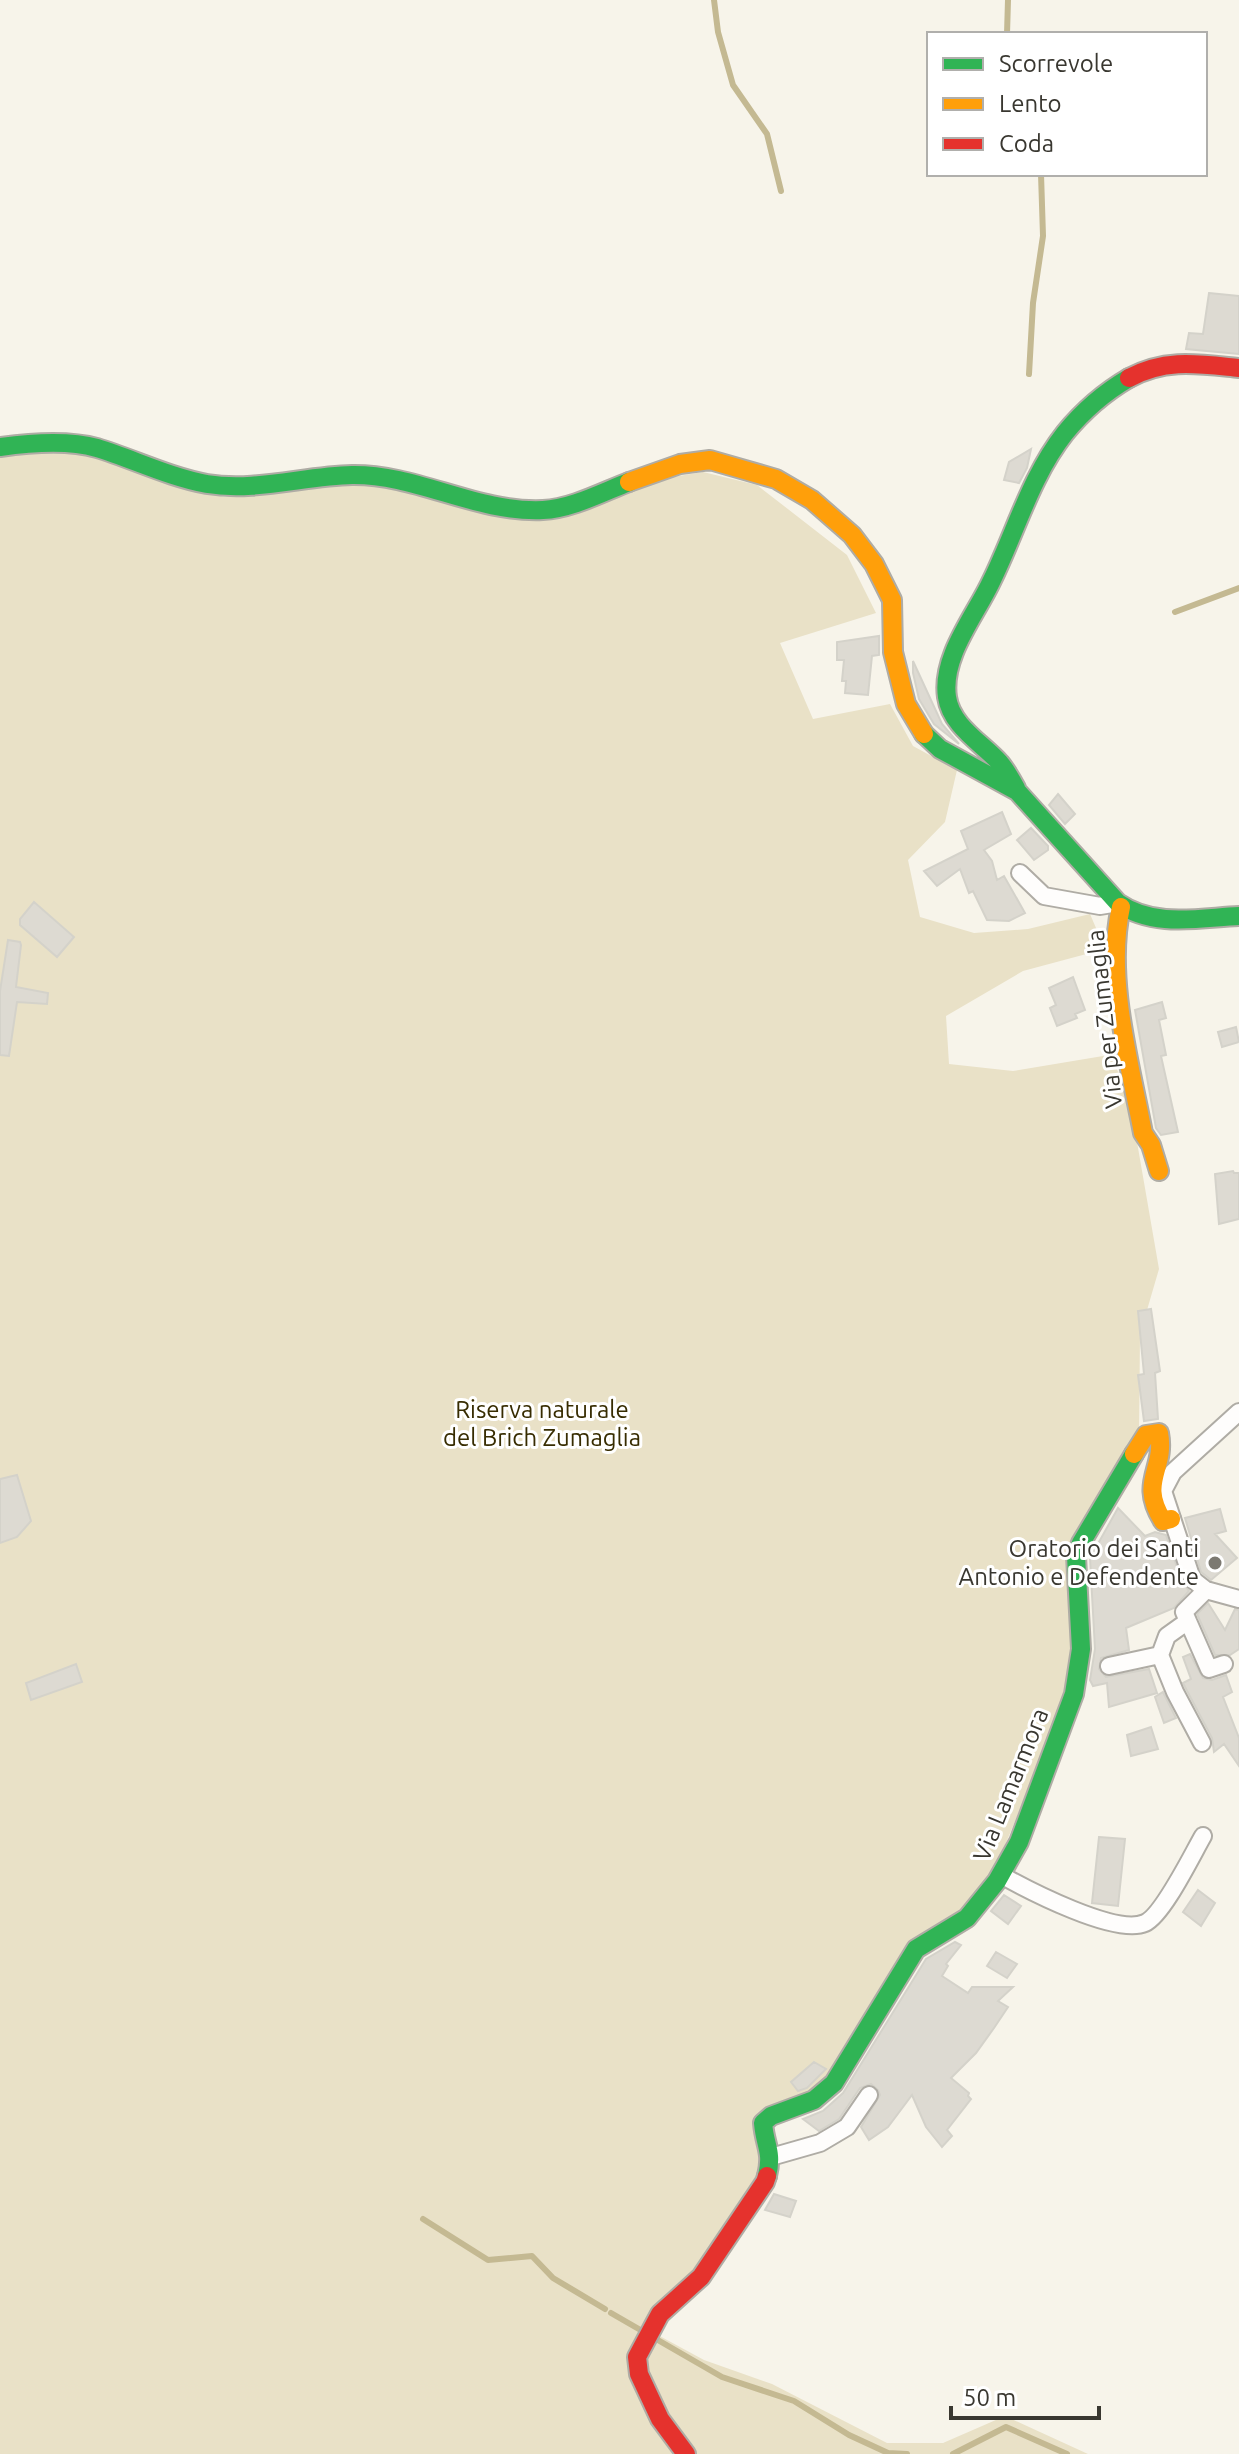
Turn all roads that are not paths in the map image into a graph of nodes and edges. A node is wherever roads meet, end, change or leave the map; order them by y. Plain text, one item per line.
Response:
1 (1239, 368) edge
2 (0, 447) edge
3 (1019, 793) junction
4 (1020, 873) dead end
5 (1119, 905) junction
6 (1239, 916) edge
7 (1159, 1171) dead end
8 (1239, 1412) edge
9 (1171, 1519) junction
10 (1206, 1590) junction
11 (1239, 1599) edge
12 (1188, 1621) junction
13 (1160, 1655) junction
14 (1224, 1664) dead end
15 (1109, 1666) dead end
16 (1202, 1743) dead end
17 (1203, 1836) dead end
18 (1001, 1875) junction
19 (869, 2095) dead end
20 (771, 2157) junction
21 (686, 2454) edge

1 - 3 street
2 - 3 street, Via per Zumaglia
3 - 5 street, Via per Zumaglia
4 - 5 street
5 - 6 street, Via per Zumaglia
5 - 7 street, Via per Zumaglia
8 - 9 street
9 - 10 street
9 - 18 street, Via Lamarmora
10 - 11 street
10 - 12 street
12 - 13 street
12 - 14 street
13 - 15 street
13 - 16 street
17 - 18 street
18 - 20 street, Via Lamarmora
19 - 20 street
20 - 21 street, Via Lamarmora

